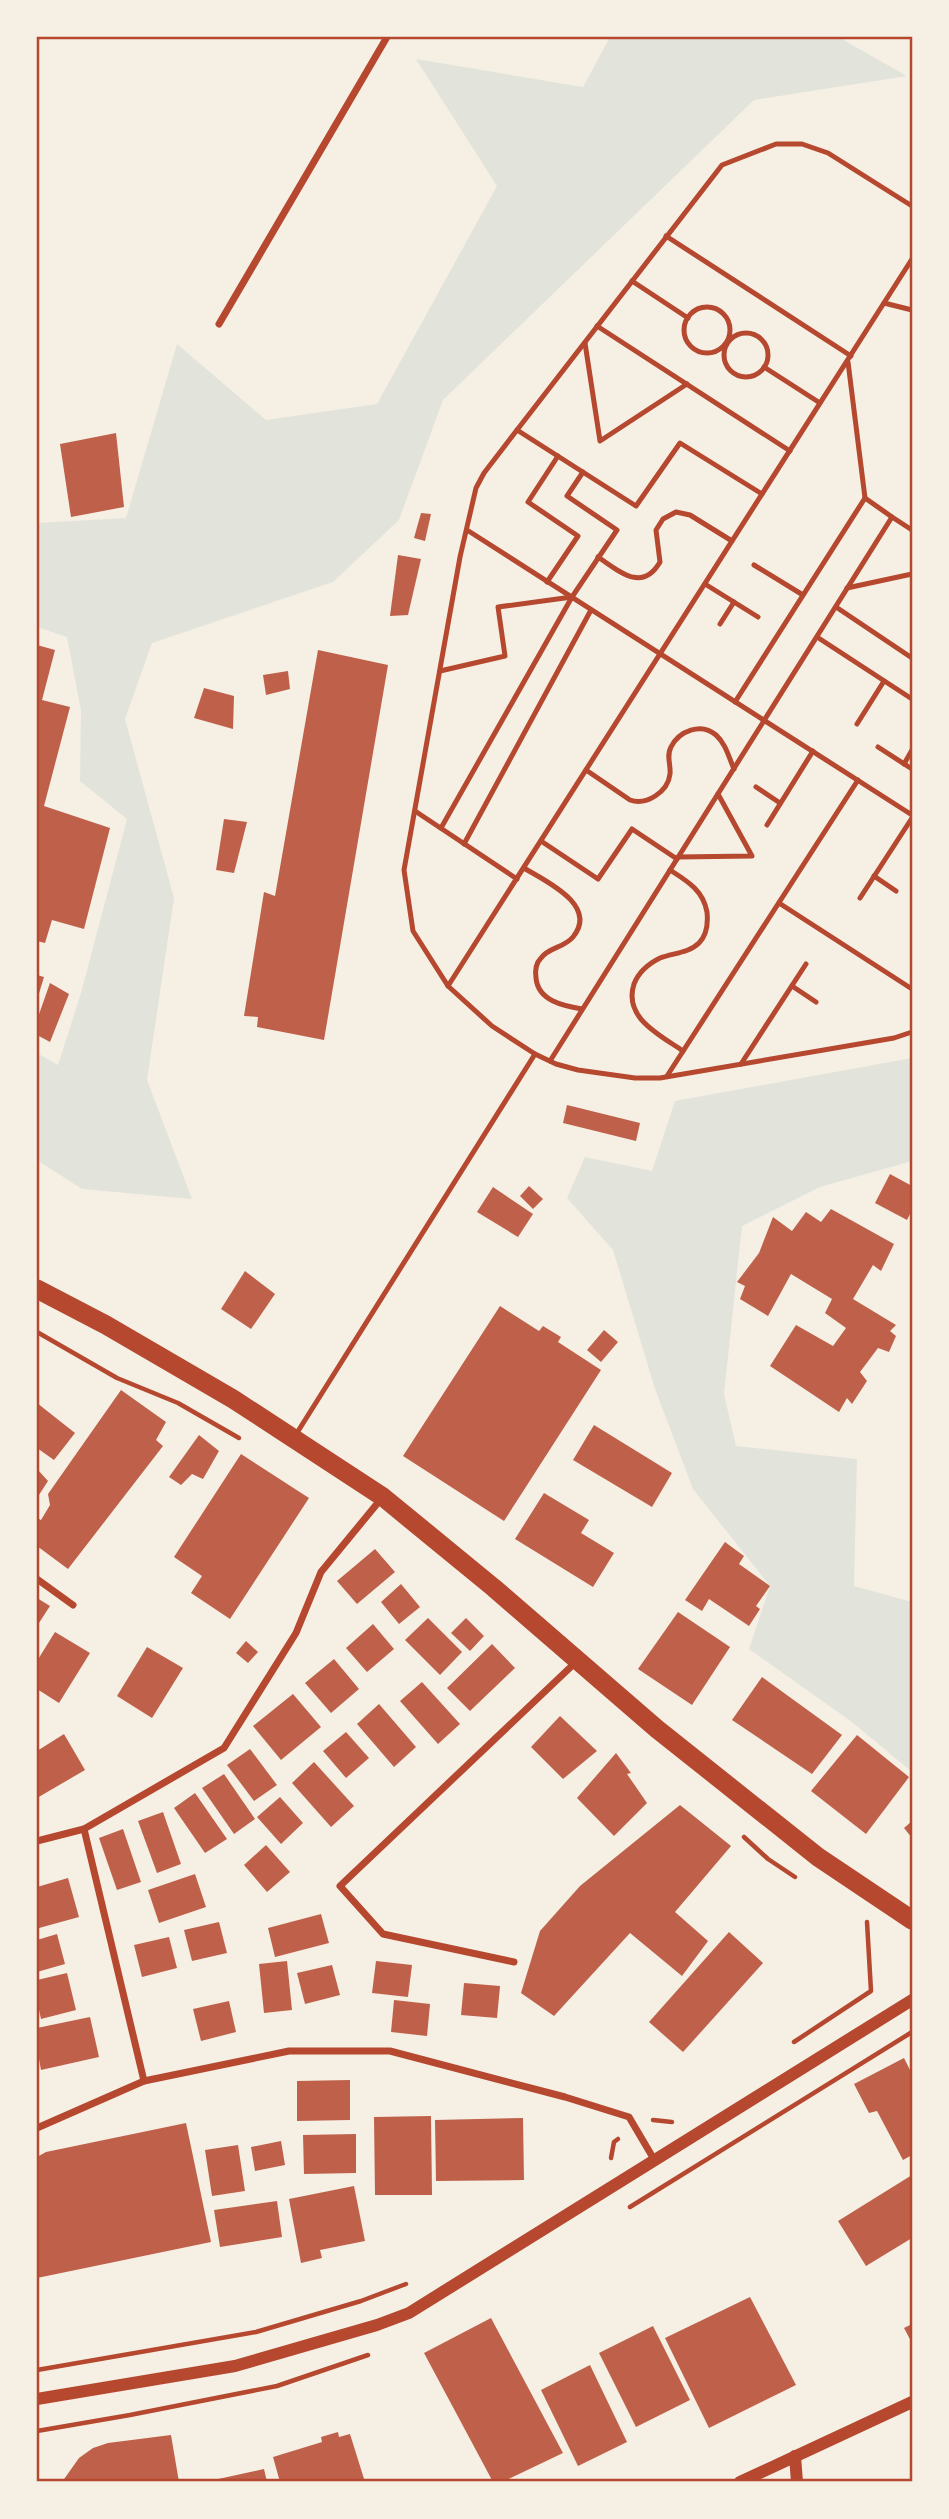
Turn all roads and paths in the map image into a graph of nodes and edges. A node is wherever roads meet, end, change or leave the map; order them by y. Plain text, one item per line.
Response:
1 (387, 37) edge
2 (912, 206) edge
3 (666, 236) junction
4 (912, 259) edge
5 (632, 281) junction
6 (884, 303) junction
7 (912, 310) edge
8 (688, 318) junction
9 (219, 324) dead end
10 (597, 326) junction
11 (584, 342) junction
12 (727, 343) junction
13 (849, 358) junction
14 (764, 367) junction
15 (687, 384) junction
16 (820, 403) junction
17 (517, 430) junction
18 (790, 451) junction
19 (558, 456) junction
20 (583, 472) junction
21 (762, 494) junction
22 (864, 498) junction
23 (892, 517) junction
24 (467, 530) junction
25 (912, 530) edge
26 (732, 541) junction
27 (598, 557) junction
28 (754, 565) dead end
29 (912, 573) edge
30 (547, 582) junction
31 (705, 584) junction
32 (848, 589) junction
33 (803, 596) junction
34 (572, 597) junction
35 (734, 602) junction
36 (836, 607) junction
37 (591, 610) junction
38 (758, 617) dead end
39 (720, 624) dead end
40 (817, 637) junction
41 (660, 654) junction
42 (912, 658) edge
43 (440, 671) junction
44 (884, 681) junction
45 (912, 699) edge
46 (735, 702) junction
47 (764, 720) junction
48 (857, 724) dead end
49 (878, 747) dead end
50 (912, 750) edge
51 (813, 751) junction
52 (904, 764) junction
53 (734, 769) junction
54 (912, 769) edge
55 (586, 770) junction
56 (858, 780) junction
57 (756, 787) dead end
58 (718, 794) junction
59 (780, 803) junction
60 (415, 811) junction
61 (912, 816) edge
62 (766, 825) dead end
63 (442, 828) junction
64 (541, 841) junction
65 (464, 844) junction
66 (677, 858) junction
67 (524, 868) junction
68 (670, 870) junction
69 (874, 876) junction
70 (517, 879) junction
71 (896, 891) dead end
72 (860, 898) dead end
73 (779, 903) junction
74 (806, 964) dead end
75 (448, 986) junction
76 (792, 986) junction
77 (912, 989) edge
78 (816, 1002) dead end
79 (582, 1009) junction
80 (912, 1033) edge
81 (683, 1051) junction
82 (535, 1054) junction
83 (550, 1061) junction
84 (741, 1064) junction
85 (667, 1076) junction
86 (37, 1289) edge
87 (37, 1332) edge
88 (294, 1438) junction
89 (247, 1443) dead end
90 (383, 1497) junction
91 (37, 1579) edge
92 (73, 1605) dead end
93 (578, 1660) junction
94 (84, 1829) junction
95 (740, 1832) dead end
96 (37, 1841) edge
97 (800, 1880) dead end
98 (857, 1916) dead end
99 (912, 1920) edge
100 (514, 1962) dead end
101 (912, 2000) edge
102 (790, 2045) dead end
103 (144, 2081) junction
104 (656, 2119) dead end
105 (673, 2122) dead end
106 (37, 2128) edge
107 (614, 2141) dead end
108 (655, 2162) junction
109 (603, 2164) dead end
110 (416, 2278) dead end
111 (37, 2370) edge
112 (37, 2399) edge
113 (912, 2402) edge
114 (795, 2456) junction
115 (740, 2482) edge
116 (797, 2482) edge

1 - 9 street
2 - 3 lane
3 - 5 lane
3 - 13 lane
4 - 6 lane
5 - 8 lane
5 - 10 lane
6 - 7 lane
6 - 13 lane
8 - 12 lane
8 - 12 lane
10 - 11 lane
10 - 15 lane
11 - 15 lane
11 - 17 lane
12 - 14 lane
12 - 14 lane
13 - 16 lane
13 - 22 lane
14 - 16 lane
15 - 18 lane
16 - 18 lane
17 - 19 lane
17 - 24 lane
18 - 21 lane
19 - 20 lane
19 - 30 lane
20 - 21 lane
20 - 27 lane
21 - 26 lane
22 - 23 lane
22 - 33 lane
23 - 25 lane
23 - 32 lane
24 - 30 lane
24 - 43 lane
26 - 27 lane
26 - 31 lane
27 - 34 lane
28 - 33 lane
29 - 32 lane
30 - 34 lane
31 - 35 lane
31 - 41 lane
32 - 36 lane
33 - 46 lane
34 - 37 lane
34 - 43 lane
34 - 63 lane
35 - 38 lane
35 - 39 lane
36 - 40 lane
36 - 42 lane
37 - 41 lane
37 - 65 lane
40 - 44 lane
40 - 47 lane
41 - 46 lane
41 - 55 lane
43 - 60 lane
44 - 45 lane
44 - 48 lane
46 - 47 lane
47 - 51 lane
47 - 53 lane
49 - 52 lane
50 - 52 lane
51 - 56 lane
51 - 59 lane
52 - 54 lane
53 - 55 lane
53 - 58 lane
55 - 64 lane
56 - 61 lane
56 - 73 lane
57 - 59 lane
58 - 66 lane
58 - 66 lane
59 - 62 lane
60 - 63 lane
60 - 75 lane
61 - 69 lane
63 - 65 lane
64 - 66 lane
64 - 67 lane
65 - 70 lane
66 - 68 lane
67 - 70 lane
67 - 79 lane
68 - 79 lane
68 - 81 lane
69 - 71 lane
69 - 72 lane
70 - 75 lane
73 - 77 lane
73 - 81 lane
74 - 76 lane
75 - 82 lane
76 - 78 lane
76 - 84 lane
79 - 83 lane
80 - 84 lane
81 - 85 lane
82 - 83 lane
82 - 88 lane
83 - 85 lane
84 - 85 lane
86 - 88 highway
87 - 89 path
88 - 90 highway
90 - 93 highway
90 - 94 street
91 - 92 street
93 - 99 highway
93 - 100 street
94 - 96 street
94 - 103 street
95 - 97 path
98 - 102 path
101 - 108 street
103 - 106 street
103 - 108 street
104 - 105 path
107 - 109 path
108 - 112 street
110 - 111 path
113 - 114 street
114 - 115 street
114 - 116 street

